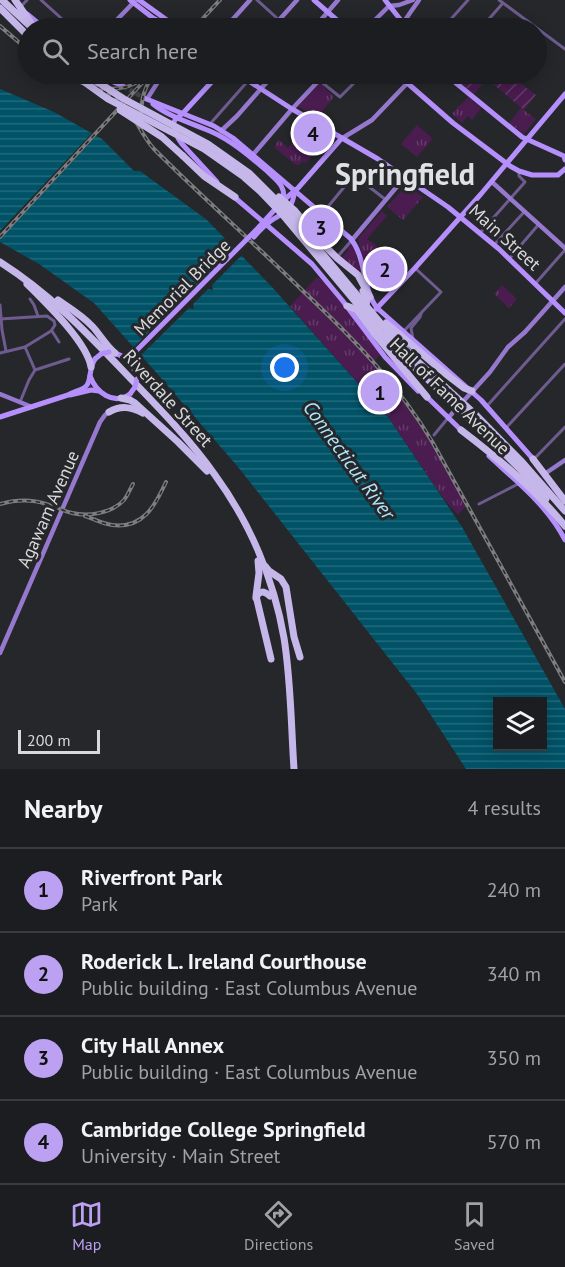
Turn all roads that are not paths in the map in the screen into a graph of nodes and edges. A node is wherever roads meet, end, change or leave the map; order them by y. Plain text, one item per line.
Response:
1 (27, 0) edge
2 (41, 0) edge
3 (250, 0) edge
4 (257, 0) edge
5 (297, 0) edge
6 (314, 0) edge
7 (338, 0) edge
8 (385, 0) edge
9 (413, 0) edge
10 (419, 0) edge
11 (468, 0) edge
12 (499, 0) edge
13 (7, 1) edge
14 (135, 1) edge
15 (503, 3) junction
16 (389, 6) junction
17 (0, 7) edge
18 (19, 8) junction
19 (328, 12) junction
20 (11, 16) junction
21 (29, 16) junction
22 (23, 18) edge
23 (26, 18) edge
24 (32, 18) edge
25 (61, 18) edge
26 (119, 18) edge
27 (153, 18) edge
28 (161, 18) edge
29 (234, 18) edge
30 (277, 18) edge
31 (281, 18) edge
32 (323, 18) edge
33 (335, 18) edge
34 (377, 18) edge
35 (397, 18) edge
36 (406, 18) edge
37 (452, 18) edge
38 (490, 18) edge
39 (523, 18) edge
40 (18, 21) edge
41 (18, 22) edge
42 (18, 24) edge
43 (547, 36) edge
44 (565, 50) edge
45 (87, 84) edge
46 (92, 84) edge
47 (101, 84) edge
48 (156, 84) edge
49 (210, 84) edge
50 (244, 84) edge
51 (254, 84) edge
52 (265, 84) edge
53 (315, 84) edge
54 (324, 84) edge
55 (353, 84) edge
56 (406, 84) edge
57 (408, 84) edge
58 (457, 84) edge
59 (92, 88) junction
60 (261, 89) junction
61 (565, 94) edge
62 (145, 98) joint
63 (292, 109) junction
64 (180, 116) junction
65 (157, 124) junction
66 (209, 124) junction
67 (219, 132) junction
68 (341, 138) junction
69 (526, 140) junction
70 (252, 156) junction
71 (565, 156) edge
72 (506, 164) junction
73 (241, 167) junction
74 (565, 169) edge
75 (519, 171) junction
76 (562, 175) edge
77 (405, 177) junction
78 (492, 182) junction
79 (295, 190) junction
80 (235, 197) junction
81 (511, 198) junction
82 (387, 200) junction
83 (283, 201) junction
84 (525, 212) junction
85 (322, 214) junction
86 (460, 217) junction
87 (266, 223) junction
88 (539, 224) junction
89 (480, 233) junction
90 (352, 240) junction
91 (494, 245) junction
92 (565, 248) edge
93 (339, 255) dead end
94 (508, 259) junction
95 (0, 264) edge
96 (415, 268) junction
97 (358, 275) junction
98 (29, 283) junction
99 (535, 284) junction
100 (565, 287) edge
101 (370, 297) junction
102 (30, 299) dead end
103 (553, 301) junction
104 (0, 305) edge
105 (347, 306) junction
106 (377, 308) junction
107 (565, 313) edge
108 (421, 314) junction
109 (38, 316) junction
110 (0, 319) edge
111 (565, 319) edge
112 (359, 323) junction
113 (381, 328) junction
114 (51, 331) junction
115 (403, 332) junction
116 (413, 340) junction
117 (59, 342) dead end
118 (25, 347) junction
119 (6, 351) junction
120 (0, 353) edge
121 (115, 353) junction
122 (134, 355) junction
123 (69, 358) dead end
124 (565, 364) edge
125 (35, 370) junction
126 (90, 371) junction
127 (136, 376) junction
128 (100, 391) junction
129 (472, 391) junction
130 (0, 394) edge
131 (68, 395) junction
132 (427, 397) junction
133 (121, 398) junction
134 (20, 402) junction
135 (487, 406) junction
136 (32, 407) junction
137 (109, 412) joint
138 (472, 416) junction
139 (0, 417) edge
140 (152, 418) junction
141 (448, 418) junction
142 (565, 427) edge
143 (507, 428) junction
144 (461, 430) junction
145 (434, 435) dead end
146 (533, 459) junction
147 (565, 460) edge
148 (208, 469) junction
149 (546, 473) junction
150 (518, 484) junction
151 (565, 495) edge
152 (565, 501) edge
153 (479, 504) dead end
154 (565, 511) edge
155 (565, 524) edge
156 (565, 540) edge
157 (261, 563) junction
158 (287, 590) junction
159 (256, 598) junction
160 (272, 598) junction
161 (0, 653) edge
162 (300, 657) dead end
163 (272, 659) dead end
164 (292, 769) edge

1 - 18 street
2 - 25 street
3 - 29 street
4 - 30 street
5 - 31 street
6 - 19 main road
7 - 19 street
8 - 16 main road
9 - 16 street
10 - 36 street
11 - 37 street
12 - 15 street
13 - 18 main road
13 - 23 highway, bridge
13 - 40 highway, bridge
14 - 26 street
14 - 27 main road
14 - 28 main road
15 - 38 street
15 - 39 street
16 - 34 street
16 - 35 main road
17 - 20 main road
17 - 42 highway
18 - 20 street
18 - 21 main road
19 - 32 street
19 - 33 main road
20 - 41 main road
21 - 22 main road
21 - 24 main road
43 - 44 street
45 - 59 highway, bridge
46 - 65 highway, bridge
47 - 73 highway, bridge
48 - 62 street
49 - 64 main road
50 - 66 street
51 - 60 main road, Main Street
52 - 60 street
53 - 63 street
54 - 55 street
56 - 68 street
57 - 72 main road
58 - 69 main road
59 - 65 highway, bridge
59 - 80 highway, bridge
60 - 63 main road, Main Street
60 - 67 street
61 - 69 main road
62 - 64 main road
63 - 68 main road, Main Street
63 - 70 street
64 - 66 main road
64 - 67 main road
64 - 80 main road, Hall of Fame Avenue
65 - 113 highway, bridge
66 - 67 main road
67 - 70 main road
68 - 77 main road, Main Street
68 - 79 main road
69 - 71 main road
69 - 72 main road
70 - 79 main road
70 - 83 main road
72 - 75 main road
72 - 78 main road
73 - 97 highway, bridge
73 - 113 highway, bridge
74 - 76 main road
75 - 76 main road
75 - 81 street
77 - 82 street
77 - 86 main road, Main Street
78 - 81 street
78 - 86 main road
79 - 83 main road
79 - 85 main road
79 - 87 main road
80 - 87 main road, Hall of Fame Avenue
81 - 84 street
81 - 89 street
82 - 85 street
82 - 90 street
83 - 87 main road
84 - 88 street
84 - 91 street
85 - 90 main road
86 - 89 main road, Main Street
86 - 96 main road
87 - 105 main road, Hall of Fame Avenue
87 - 122 main road, Memorial Bridge, bridge
88 - 92 street
88 - 94 street
89 - 91 main road, Main Street
90 - 93 street
90 - 101 main road
91 - 94 main road, Main Street
92 - 99 street
94 - 99 main road, Main Street
95 - 98 highway, Riverdale Street
96 - 106 main road
96 - 108 street
97 - 101 highway
97 - 105 highway
98 - 121 highway
98 - 126 highway
98 - 148 highway, Riverdale Street
99 - 103 main road, Main Street
100 - 103 street
101 - 106 main road
102 - 109 street
103 - 107 main road, Main Street
103 - 129 street
104 - 110 street
105 - 112 main road, Hall of Fame Avenue
106 - 112 main road
106 - 115 main road
108 - 115 street
108 - 116 street
109 - 110 street
109 - 114 street
110 - 119 street
111 - 135 street
112 - 132 main road, Hall of Fame Avenue
113 - 129 highway
113 - 132 highway
113 - 138 highway, bridge
114 - 117 street
114 - 118 street
115 - 116 main road
116 - 129 main road
118 - 119 street
118 - 125 street
119 - 120 street
121 - 122 main road, Memorial Bridge
121 - 126 main road, bridge
121 - 127 main road
122 - 127 main road, Memorial Bridge
123 - 125 street
124 - 143 street
125 - 134 street
126 - 128 main road
126 - 131 main road
127 - 133 main road, bridge
127 - 148 highway
128 - 131 main road
128 - 133 main road
129 - 135 main road
129 - 141 street
130 - 134 street
131 - 136 main road
132 - 141 main road, Hall of Fame Avenue
133 - 140 highway
134 - 136 street
135 - 143 main road
136 - 139 main road
137 - 140 highway
137 - 161 street, Agawam Avenue
138 - 154 highway
138 - 155 highway
140 - 148 highway
141 - 144 main road, Hall of Fame Avenue
141 - 145 street
142 - 146 street
143 - 146 main road
144 - 150 main road, Hall of Fame Avenue
144 - 155 highway
146 - 149 main road
146 - 152 highway
147 - 149 street
148 - 157 highway, Riverdale Street
149 - 151 main road
150 - 153 street
150 - 156 main road, Hall of Fame Avenue
157 - 158 highway
157 - 159 highway
157 - 160 highway, Riverdale Street
158 - 160 highway
158 - 162 highway
159 - 160 highway
159 - 163 highway
160 - 164 highway, Riverdale Street

